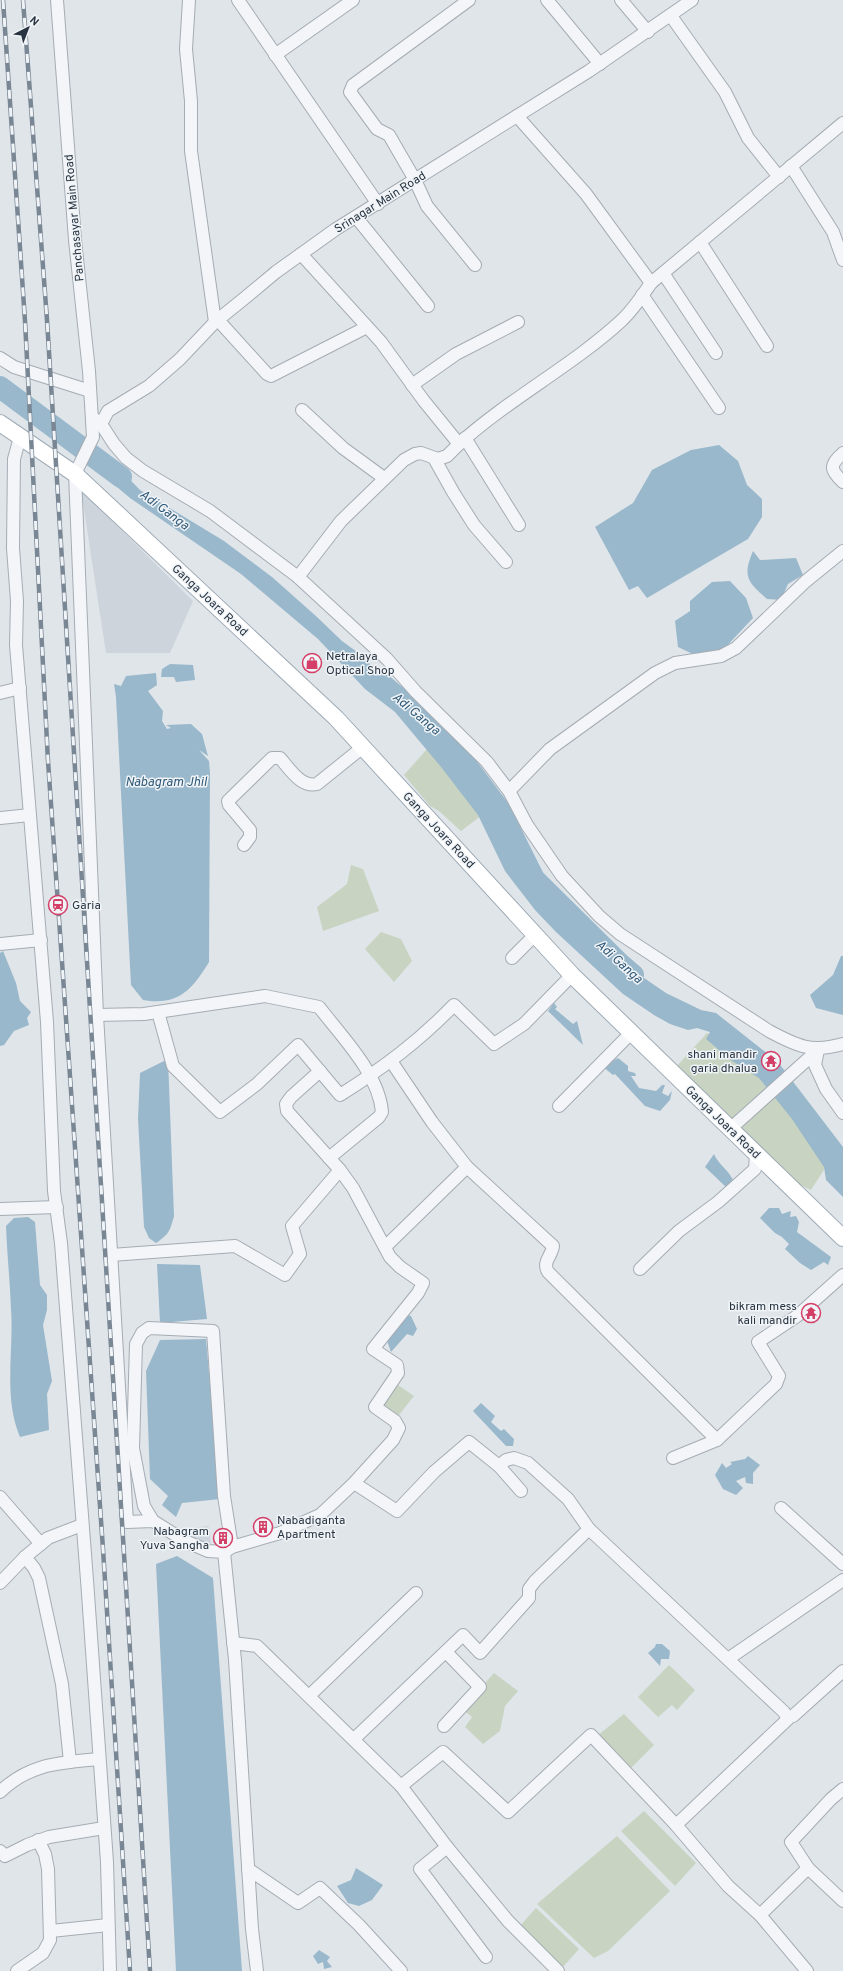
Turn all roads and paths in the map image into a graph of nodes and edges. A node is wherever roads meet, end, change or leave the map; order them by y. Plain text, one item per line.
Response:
1 (57, 0) edge
2 (189, 0) edge
3 (238, 0) edge
4 (353, 0) edge
5 (469, 0) edge
6 (547, 0) edge
7 (621, 0) edge
8 (692, 0) edge
9 (671, 16) junction
10 (648, 32) junction
11 (275, 55) junction
12 (600, 64) junction
13 (517, 116) junction
14 (843, 123) edge
15 (791, 166) junction
16 (779, 177) junction
17 (415, 180) junction
18 (378, 204) junction
19 (356, 217) junction
20 (700, 242) junction
21 (301, 254) junction
22 (843, 260) edge
23 (475, 265) dead end
24 (663, 273) junction
25 (651, 283) junction
26 (642, 295) junction
27 (428, 306) dead end
28 (217, 321) junction
29 (518, 322) dead end
30 (367, 327) junction
31 (766, 346) dead end
32 (716, 353) dead end
33 (0, 358) edge
34 (412, 384) junction
35 (90, 391) junction
36 (718, 408) dead end
37 (302, 410) dead end
38 (96, 420) junction
39 (0, 423) edge
40 (20, 437) junction
41 (462, 441) junction
42 (843, 453) edge
43 (434, 458) junction
44 (74, 474) junction
45 (384, 478) junction
46 (843, 482) edge
47 (519, 526) dead end
48 (843, 551) edge
49 (506, 562) dead end
50 (298, 578) junction
51 (20, 688) junction
52 (0, 693) edge
53 (362, 747) junction
54 (509, 791) junction
55 (30, 815) junction
56 (0, 818) edge
57 (244, 845) dead end
58 (535, 935) junction
59 (41, 940) junction
60 (0, 944) edge
61 (512, 958) dead end
62 (572, 975) junction
63 (158, 1012) junction
64 (97, 1015) junction
65 (631, 1033) junction
66 (843, 1044) edge
67 (818, 1050) junction
68 (391, 1061) junction
69 (320, 1071) junction
70 (371, 1076) junction
71 (559, 1106) dead end
72 (843, 1113) edge
73 (730, 1129) junction
74 (756, 1154) junction
75 (329, 1158) junction
76 (467, 1167) junction
77 (340, 1170) junction
78 (56, 1208) junction
79 (0, 1209) edge
80 (843, 1238) edge
81 (385, 1247) junction
82 (111, 1256) junction
83 (640, 1269) dead end
84 (843, 1275) edge
85 (717, 1440) junction
86 (673, 1458) dead end
87 (498, 1466) junction
88 (354, 1483) junction
89 (521, 1491) dead end
90 (0, 1497) edge
91 (781, 1508) dead end
92 (153, 1521) junction
93 (82, 1525) junction
94 (589, 1529) junction
95 (40, 1544) junction
96 (228, 1550) junction
97 (25, 1557) junction
98 (843, 1564) edge
99 (843, 1580) edge
100 (0, 1583) edge
101 (416, 1593) dead end
102 (233, 1643) junction
103 (446, 1652) junction
104 (728, 1659) junction
105 (843, 1671) edge
106 (309, 1696) junction
107 (788, 1717) junction
108 (444, 1726) dead end
109 (354, 1739) junction
110 (99, 1759) junction
111 (70, 1762) junction
112 (401, 1786) junction
113 (843, 1789) edge
114 (0, 1792) edge
115 (676, 1825) junction
116 (104, 1828) junction
117 (38, 1840) junction
118 (447, 1847) junction
119 (0, 1851) edge
120 (808, 1868) junction
121 (248, 1869) junction
122 (843, 1900) edge
123 (760, 1915) junction
124 (108, 1925) junction
125 (51, 1931) junction
126 (486, 1957) dead end
127 (17, 1971) edge
128 (110, 1971) edge
129 (257, 1971) edge
130 (401, 1971) edge
131 (558, 1971) edge
132 (807, 1971) edge

1 - 35 street, Panchasayar Main Road
2 - 28 street
3 - 11 street
4 - 11 street
5 - 17 street
6 - 12 street
7 - 10 street
8 - 9 street, Srinagar Main Road
9 - 10 street, Srinagar Main Road
9 - 16 street
10 - 12 street, Srinagar Main Road
11 - 18 street
12 - 13 street, Srinagar Main Road
13 - 17 street, Srinagar Main Road
13 - 25 street
14 - 15 street
15 - 16 street
15 - 22 street
16 - 20 street
17 - 18 street, Srinagar Main Road
17 - 23 street
18 - 19 street, Srinagar Main Road
19 - 21 street, Srinagar Main Road
19 - 27 street
20 - 24 street
20 - 31 street
21 - 28 street, Srinagar Main Road
21 - 30 street
24 - 25 street
24 - 32 street
25 - 26 street
26 - 36 street
26 - 41 street
28 - 30 street
28 - 38 street, Srinagar Main Road
29 - 34 street
30 - 34 street
33 - 35 street
34 - 41 street
35 - 38 street, Panchasayar Main Road
37 - 45 street
38 - 44 street, Panchasayar Main Road
38 - 50 street
39 - 40 main road, Ganga Joara Road
40 - 44 main road, Ganga Joara Road
40 - 51 street
41 - 43 street
41 - 47 street
42 - 46 street
43 - 45 street
43 - 49 street
44 - 53 main road, Ganga Joara Road
44 - 64 street
45 - 50 street
48 - 54 street
50 - 54 street
51 - 52 street
51 - 55 street
53 - 57 street
53 - 58 main road, Ganga Joara Road
54 - 67 street
55 - 56 street
55 - 59 street
58 - 61 street
58 - 62 main road, Ganga Joara Road
59 - 60 street
59 - 78 street
62 - 65 main road, Ganga Joara Road
62 - 68 street
63 - 64 street
63 - 69 street
63 - 70 street
64 - 82 street
65 - 71 street
65 - 73 main road, Ganga Joara Road
66 - 67 street
67 - 72 street
67 - 73 street
68 - 70 street
68 - 76 street
69 - 70 street
69 - 75 street
70 - 75 street
73 - 74 main road, Ganga Joara Road
74 - 80 main road, Ganga Joara Road
74 - 83 street
75 - 77 street
76 - 81 street
76 - 85 street
77 - 81 street
77 - 82 street
78 - 79 street
78 - 93 street
81 - 88 street
82 - 92 street
84 - 85 street
85 - 86 street
87 - 88 street
87 - 89 street
87 - 94 street
88 - 96 street
90 - 95 street
91 - 98 street
92 - 96 street
92 - 96 street
93 - 95 street
93 - 110 street
94 - 103 street
94 - 104 street
95 - 97 street
96 - 102 street
97 - 100 street
97 - 111 street
99 - 104 street
101 - 106 street
102 - 106 street
102 - 121 street
103 - 108 street
103 - 109 street
104 - 107 street
105 - 107 street
106 - 109 street
107 - 115 street
109 - 112 street
110 - 111 street
110 - 116 street
111 - 114 street
112 - 115 street
112 - 118 street
113 - 120 street
115 - 123 street
116 - 117 street
116 - 124 street
117 - 119 street
117 - 125 street
118 - 126 street
118 - 131 street
120 - 122 street
120 - 123 street
121 - 129 street
121 - 130 street
123 - 132 street
124 - 125 street
124 - 128 street
125 - 127 street

